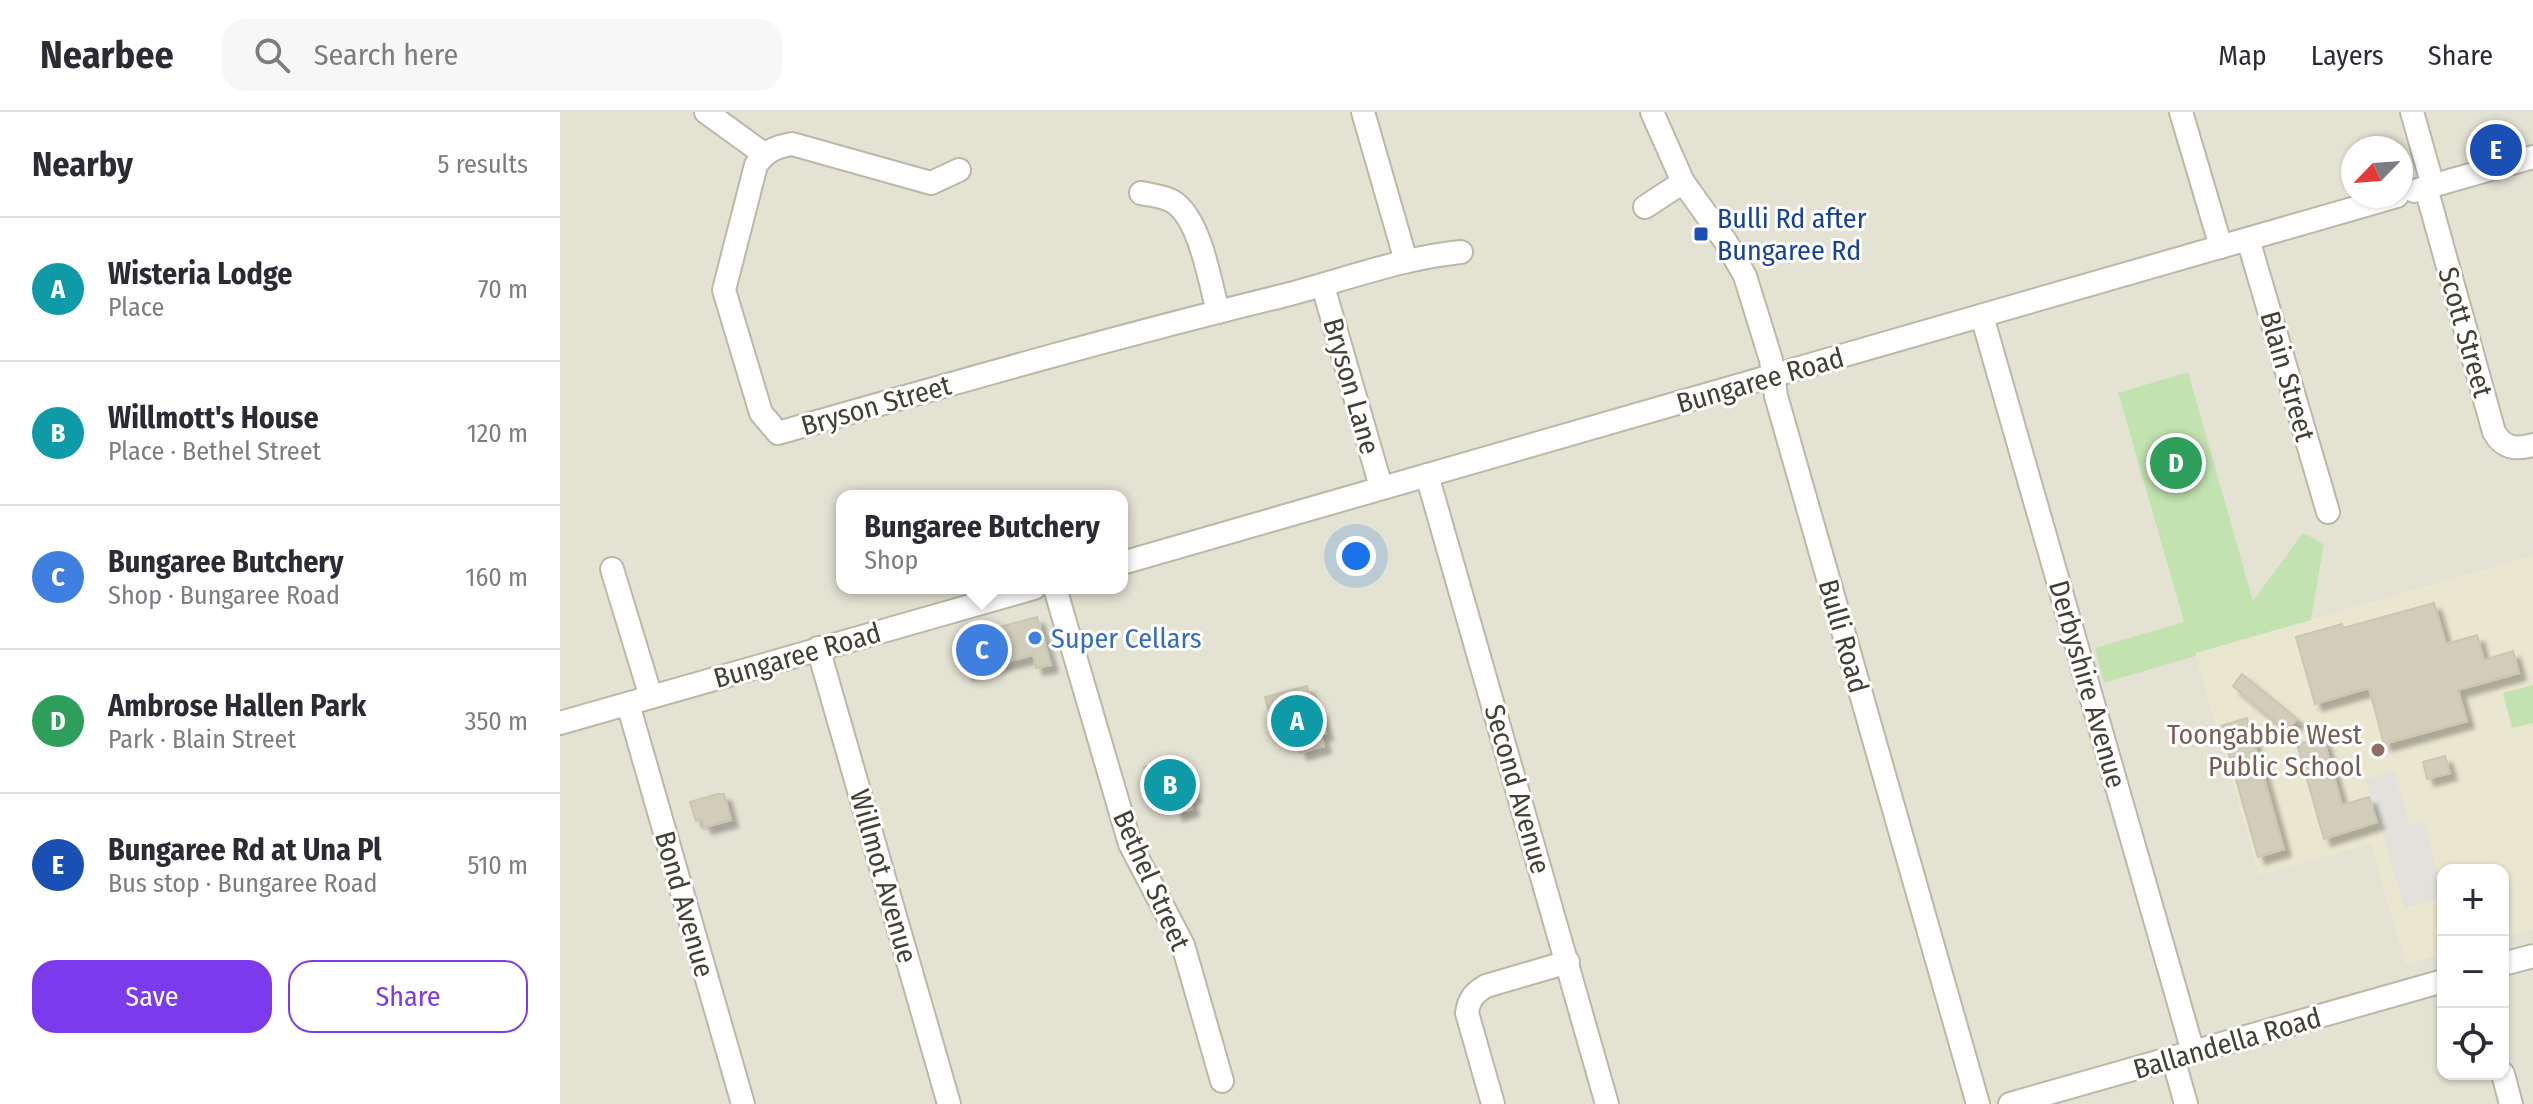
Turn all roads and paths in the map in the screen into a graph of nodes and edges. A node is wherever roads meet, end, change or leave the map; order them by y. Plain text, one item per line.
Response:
1 (706, 112) edge
2 (1363, 112) edge
3 (1652, 112) edge
4 (2181, 112) edge
5 (2412, 112) edge
6 (764, 154) junction
7 (2533, 157) edge
8 (959, 170) dead end
9 (1683, 182) junction
10 (2430, 187) junction
11 (2413, 192) edge
12 (1141, 193) dead end
13 (1645, 207) dead end
14 (2357, 208) edge
15 (2248, 239) junction
16 (2221, 247) junction
17 (1461, 252) dead end
18 (1406, 261) junction
19 (1323, 286) junction
20 (1218, 312) junction
21 (1982, 316) junction
22 (1772, 376) junction
23 (2533, 445) edge
24 (1427, 475) junction
25 (1381, 487) junction
26 (2328, 512) dead end
27 (1128, 561) edge
28 (612, 569) dead end
29 (1012, 594) edge
30 (1057, 594) edge
31 (818, 648) junction
32 (651, 697) junction
33 (628, 704) junction
34 (560, 723) edge
35 (2533, 956) edge
36 (1568, 962) junction
37 (2509, 962) edge
38 (2437, 983) edge
39 (2183, 1055) junction
40 (2505, 1080) edge
41 (1222, 1081) dead end
42 (743, 1104) edge
43 (949, 1104) edge
44 (1493, 1104) edge
45 (1607, 1104) edge
46 (1978, 1104) edge
47 (2010, 1104) edge
48 (2186, 1104) edge
49 (2511, 1104) edge

1 - 6 street
2 - 18 street
3 - 9 street, Bulli Road
4 - 16 street
5 - 10 street, Scott Street
6 - 8 street
6 - 20 street, Bryson Street
7 - 10 street, Bungaree Road
9 - 13 street
9 - 22 street, Bulli Road
10 - 11 street, Bungaree Road
10 - 23 street, Scott Street
12 - 20 street
14 - 15 street, Bungaree Road
15 - 16 street, Bungaree Road
15 - 26 street, Blain Street
16 - 21 street, Bungaree Road
17 - 18 street, Bryson Street
18 - 19 street, Bryson Street
19 - 20 street, Bryson Street
19 - 25 street, Bryson Lane
21 - 22 street, Bungaree Road
21 - 39 street, Derbyshire Avenue
22 - 24 street, Bungaree Road
22 - 46 street, Bulli Road
24 - 25 street, Bungaree Road
24 - 36 street, Second Avenue
25 - 27 street, Bungaree Road
28 - 32 street
29 - 31 street, Bungaree Road
30 - 41 street, Bethel Street
31 - 32 street, Bungaree Road
31 - 43 street, Willmot Avenue
32 - 33 street, Bungaree Road
33 - 34 street, Bungaree Road
33 - 42 street, Bond Avenue
35 - 37 street
36 - 44 street
36 - 45 street, Second Avenue
38 - 39 street, Ballandella Road
39 - 47 street, Ballandella Road
39 - 48 street, Derbyshire Avenue
40 - 49 street

